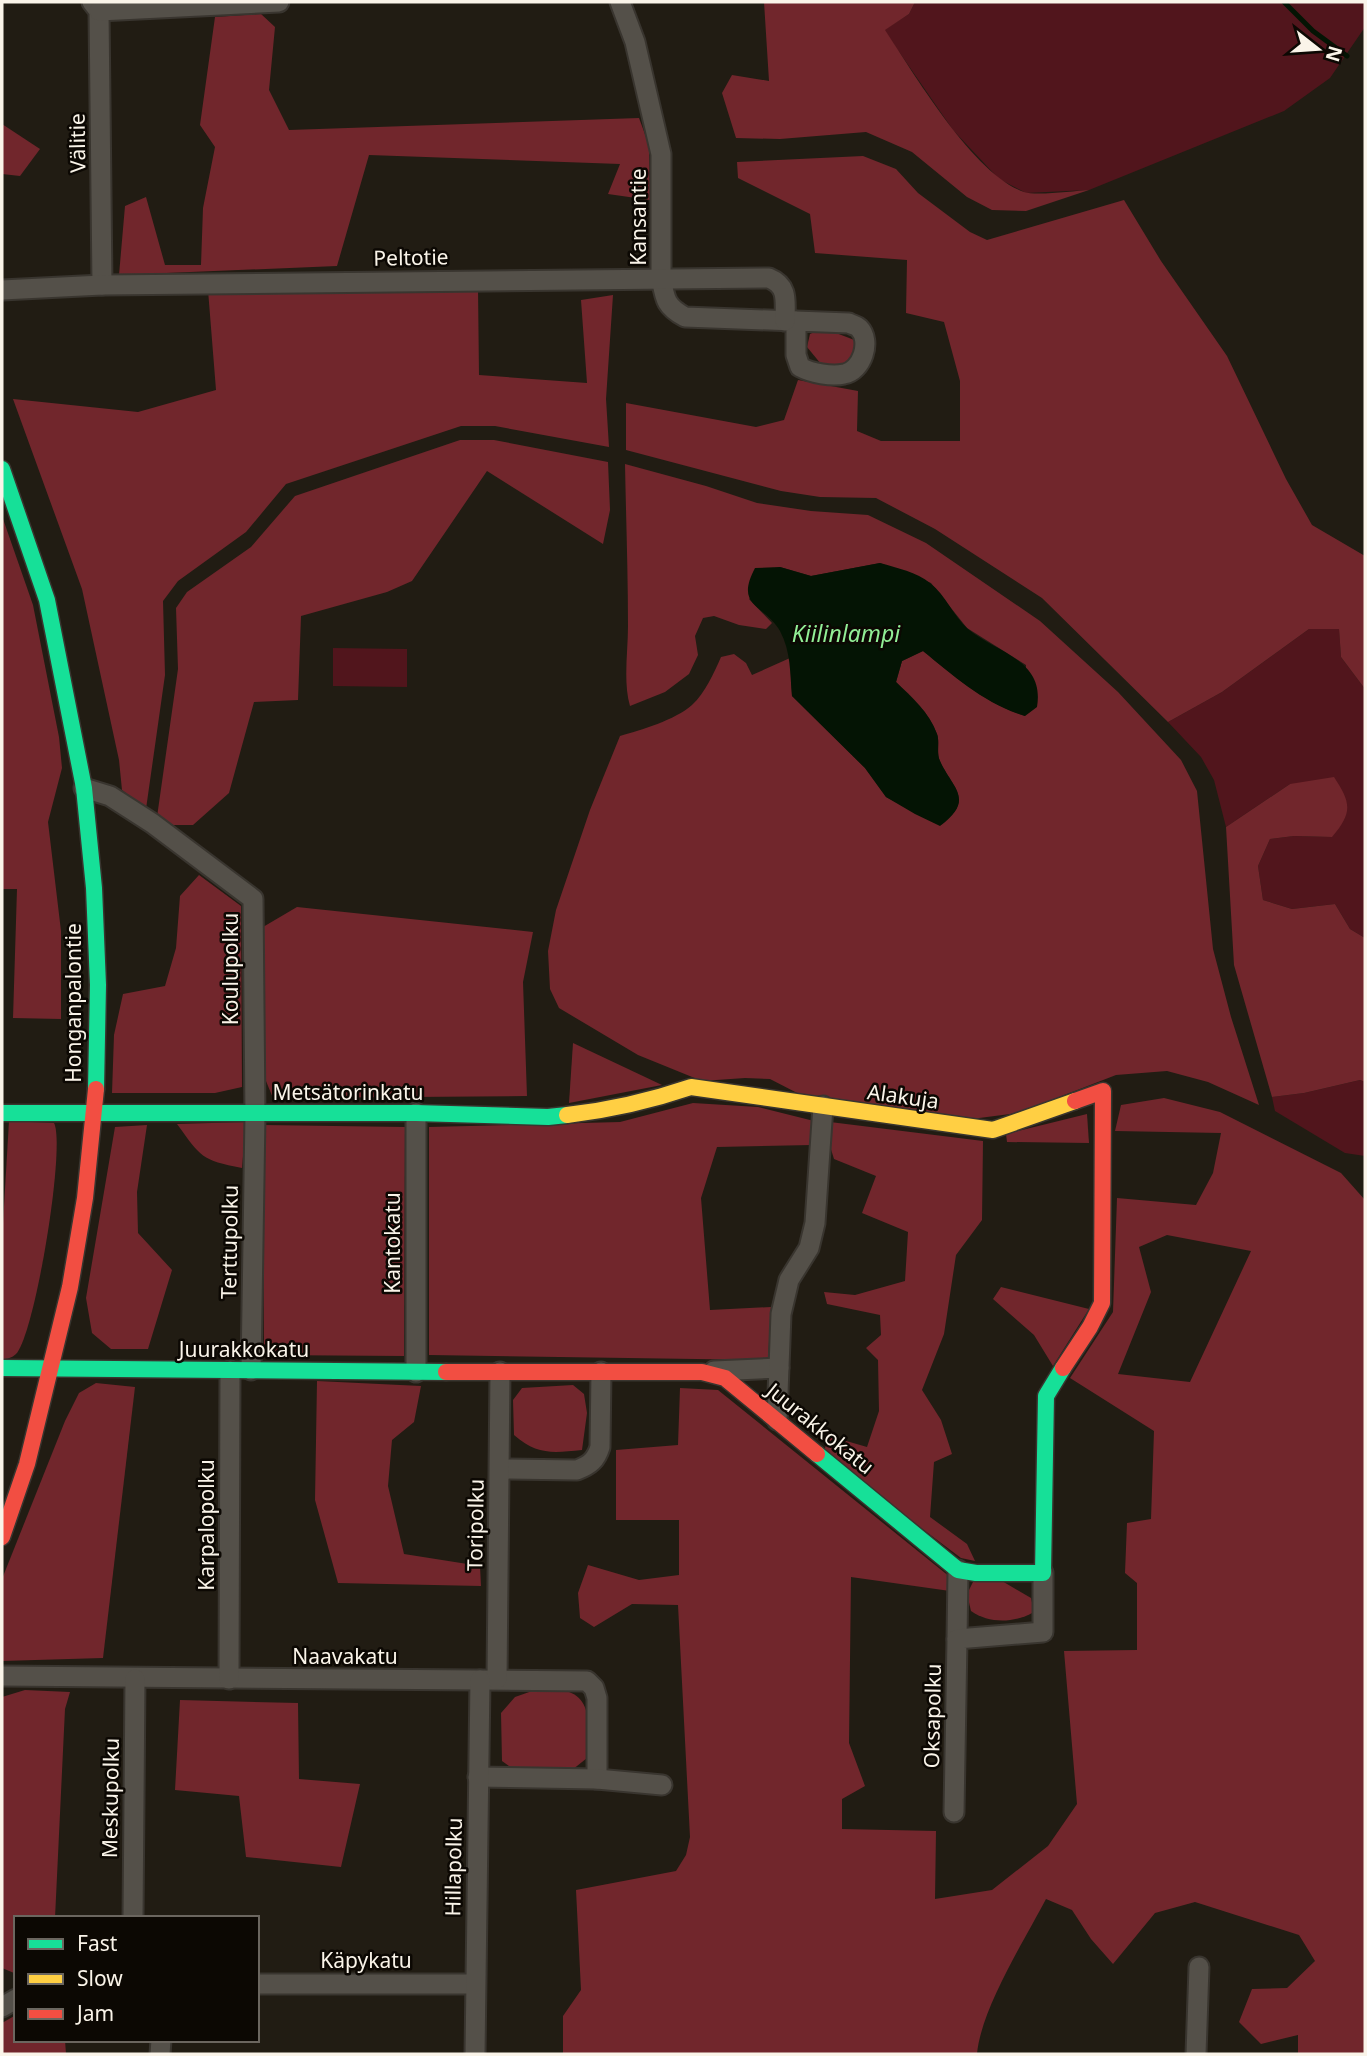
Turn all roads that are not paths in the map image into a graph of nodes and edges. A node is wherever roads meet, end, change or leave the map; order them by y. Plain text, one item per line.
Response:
1 (279, 2) edge
2 (620, 2) edge
3 (96, 6) edge
4 (662, 277) junction
5 (102, 285) junction
6 (2, 290) edge
7 (790, 321) joint
8 (2, 468) edge
9 (84, 788) junction
10 (691, 1087) joint
11 (823, 1106) junction
12 (2, 1113) edge
13 (95, 1113) junction
14 (416, 1113) junction
15 (255, 1115) junction
16 (2, 1367) edge
17 (52, 1368) junction
18 (779, 1368) junction
19 (251, 1370) junction
20 (230, 1371) junction
21 (416, 1372) junction
22 (500, 1372) junction
23 (601, 1372) junction
24 (702, 1372) junction
25 (776, 1420) junction
26 (500, 1469) junction
27 (2, 1537) edge
28 (958, 1570) junction
29 (1043, 1573) junction
30 (957, 1639) junction
31 (2, 1676) edge
32 (135, 1679) junction
33 (229, 1679) junction
34 (488, 1679) junction
35 (478, 1777) junction
36 (597, 1779) junction
37 (662, 1785) dead end
38 (954, 1812) dead end
39 (133, 1916) edge
40 (1199, 1967) dead end
41 (259, 1983) edge
42 (475, 1984) junction
43 (475, 2054) edge
44 (1196, 2054) edge

1 - 3 street
2 - 4 street, Kansantie
3 - 5 street, Välitie
4 - 5 street, Peltotie
4 - 7 street, Kansantie
4 - 7 street, Peltotie
5 - 6 street, Peltotie
8 - 9 street, Honganpalontie
9 - 13 street, Honganpalontie
9 - 15 street, Koulupolku
10 - 11 street, Alakuja
10 - 14 street, Metsätorinkatu
11 - 18 street
11 - 29 street, Alakuja
12 - 13 street, Metsätorinkatu
13 - 15 street, Metsätorinkatu
13 - 17 street, Honganpalontie
14 - 15 street, Metsätorinkatu
14 - 21 street, Kantokatu
15 - 19 street, Terttupolku
16 - 17 street, Juurakkokatu
17 - 20 street, Juurakkokatu
17 - 27 street, Honganpalontie
18 - 24 street
18 - 25 street
19 - 20 street, Juurakkokatu
19 - 21 street, Juurakkokatu
20 - 33 street, Karpalopolku
21 - 22 street, Juurakkokatu
22 - 23 street, Juurakkokatu
22 - 26 street, Toripolku
23 - 24 street, Juurakkokatu
23 - 26 street
24 - 25 street, Juurakkokatu
25 - 28 street, Juurakkokatu
26 - 34 street, Toripolku
28 - 29 street
28 - 30 street
29 - 30 street, Oksapolku
30 - 38 street, Oksapolku
31 - 32 street, Naavakatu
32 - 33 street, Naavakatu
32 - 39 street, Meskupolku
33 - 34 street, Naavakatu
34 - 35 street, Hillapolku
34 - 36 street, Naavakatu
35 - 36 street
35 - 42 street, Hillapolku
36 - 37 street
40 - 44 street
41 - 42 street, Käpykatu
42 - 43 street, Hillapolku

